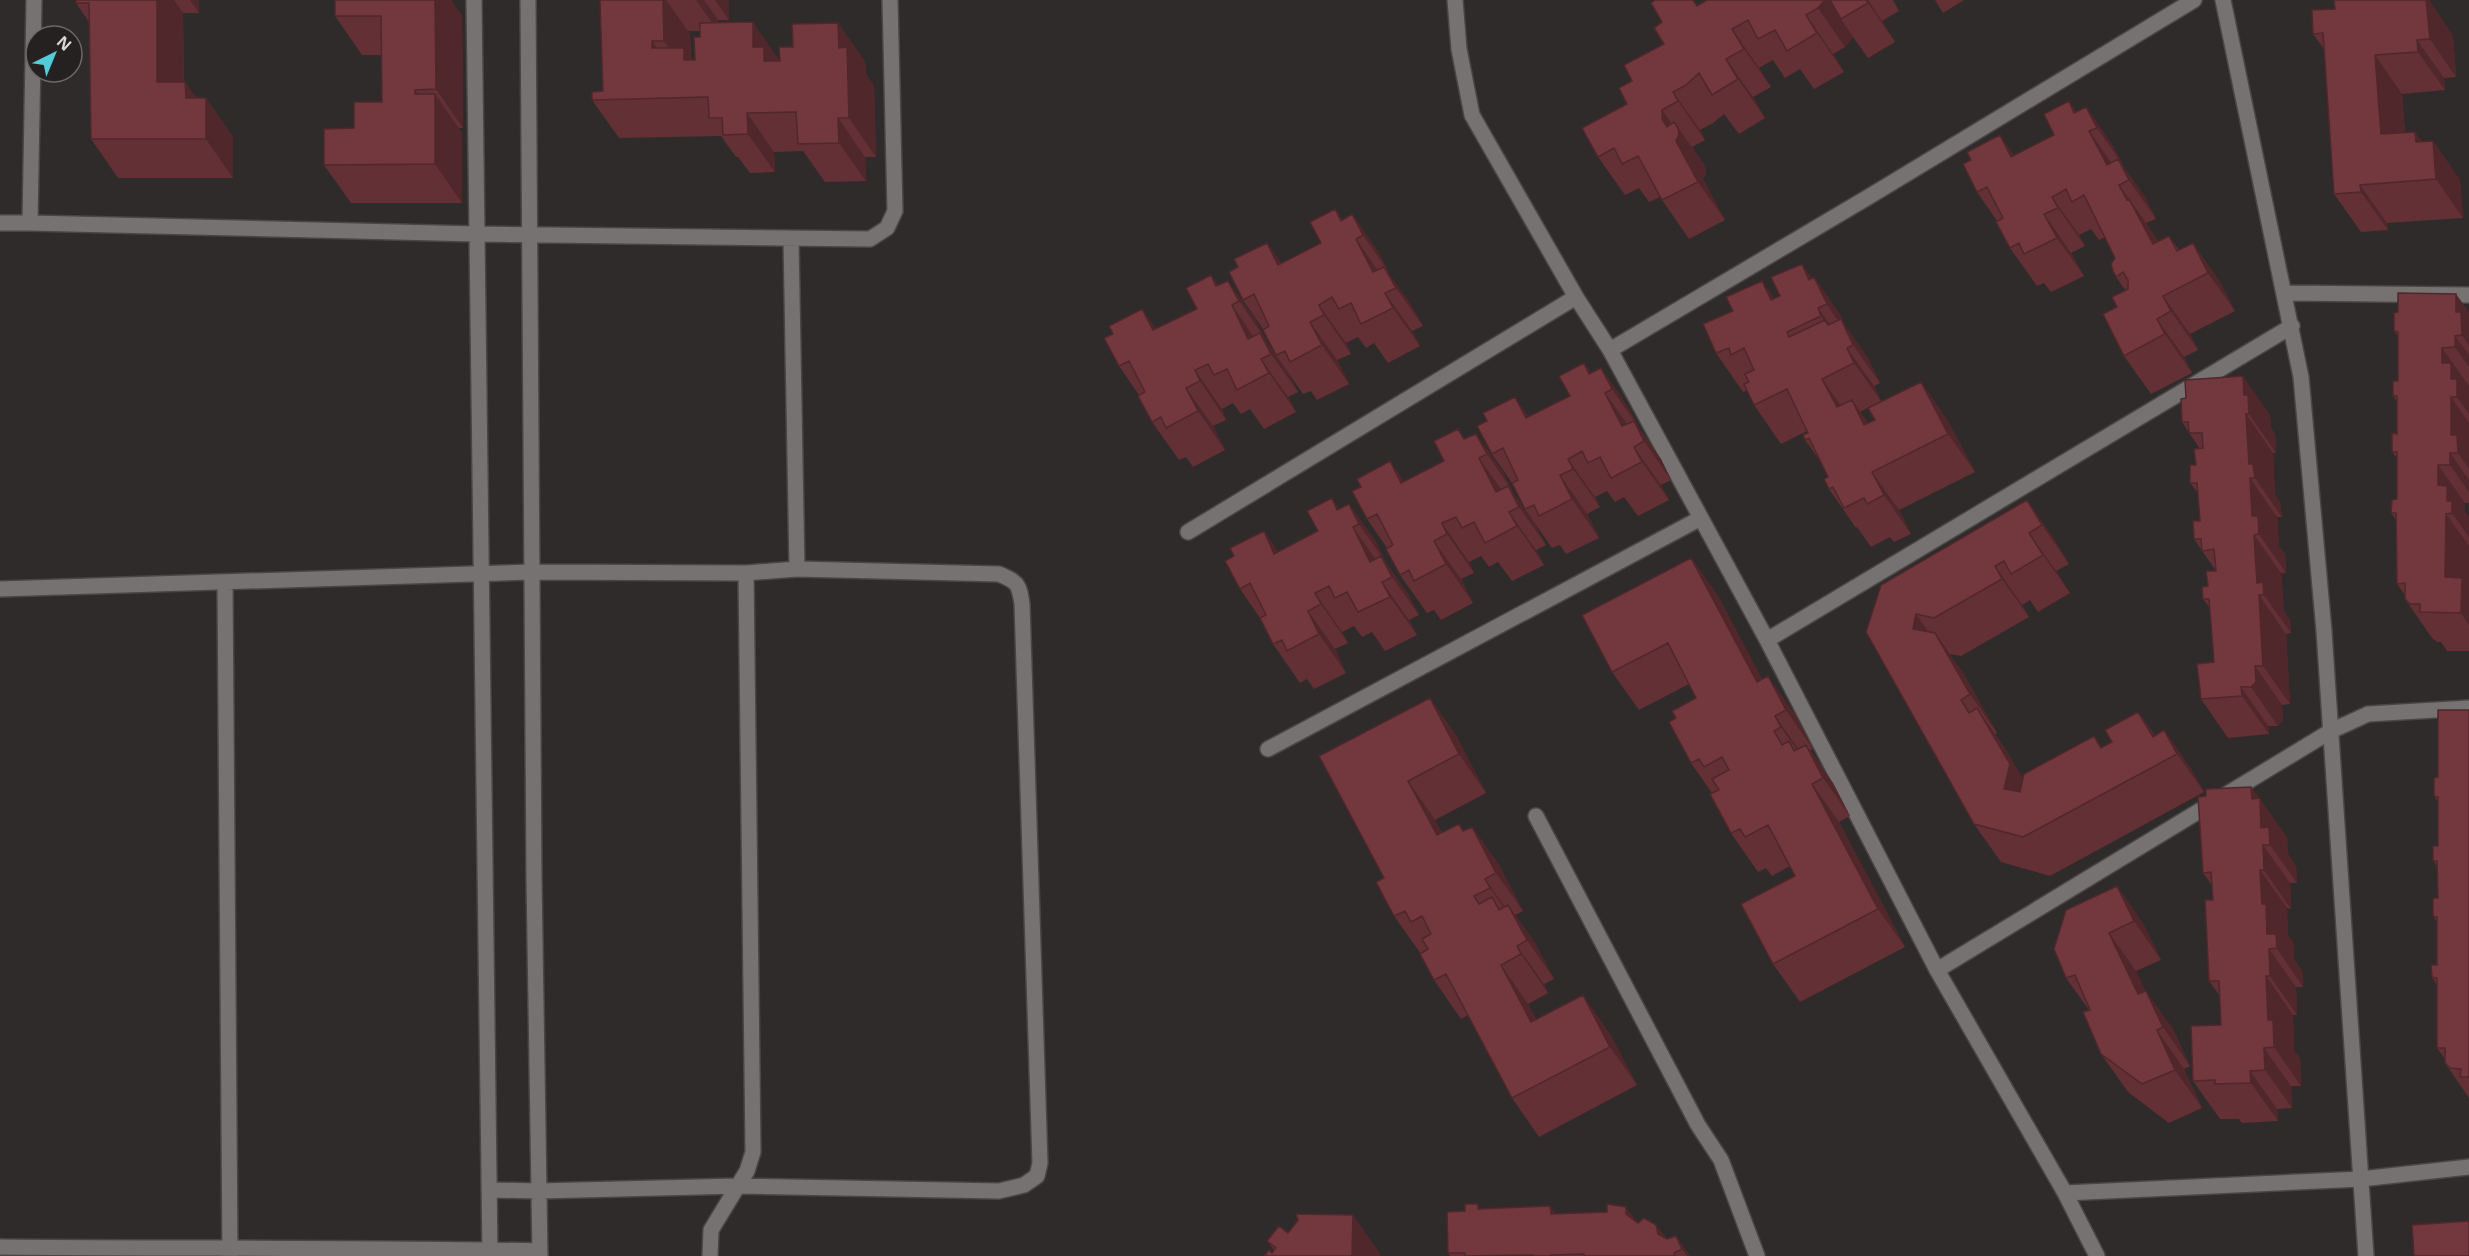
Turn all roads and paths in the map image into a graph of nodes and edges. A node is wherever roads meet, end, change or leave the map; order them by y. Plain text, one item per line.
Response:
1 (34, 0) edge
2 (474, 0) edge
3 (528, 0) edge
4 (890, 0) edge
5 (1455, 0) edge
6 (2194, 0) edge
7 (2223, 0) edge
8 (0, 223) edge
9 (30, 223) junction
10 (530, 233) junction
11 (477, 234) junction
12 (791, 239) junction
13 (2286, 293) junction
14 (2469, 295) edge
15 (1576, 297) junction
16 (2292, 326) junction
17 (1610, 350) junction
18 (1701, 518) junction
19 (1188, 532) dead end
20 (797, 568) junction
21 (532, 572) junction
22 (746, 573) junction
23 (483, 574) junction
24 (225, 583) junction
25 (0, 589) edge
26 (1767, 640) junction
27 (2469, 708) edge
28 (2331, 731) junction
29 (1268, 749) dead end
30 (1536, 816) dead end
31 (1937, 970) junction
32 (2469, 1167) edge
33 (2361, 1179) junction
34 (738, 1186) junction
35 (490, 1190) junction
36 (539, 1191) junction
37 (2065, 1192) junction
38 (0, 1247) edge
39 (230, 1253) edge
40 (490, 1253) edge
41 (540, 1253) edge
42 (710, 1256) edge
43 (1757, 1256) edge
44 (2097, 1256) edge
45 (2366, 1256) edge

1 - 9 street
2 - 11 street
3 - 10 street
4 - 12 street
5 - 15 street
6 - 17 street
7 - 13 street
8 - 9 street
9 - 11 street
10 - 11 street
10 - 12 street
10 - 21 street
11 - 23 street
12 - 20 street
13 - 14 street
13 - 16 street
15 - 17 street
15 - 19 street
16 - 26 street
16 - 28 street
17 - 18 street
18 - 26 street
18 - 29 street
20 - 22 street
20 - 34 street
21 - 22 street
21 - 23 street
21 - 36 street
22 - 34 street
23 - 24 street
23 - 35 street
24 - 25 street
24 - 39 street
26 - 31 street
27 - 28 street
28 - 31 street
28 - 33 street
30 - 43 street
31 - 37 street
32 - 33 street
33 - 37 street
33 - 45 street
34 - 36 street
34 - 42 street
35 - 36 street
35 - 40 street
36 - 41 street
37 - 44 street
38 - 39 street
39 - 40 street
40 - 41 street

